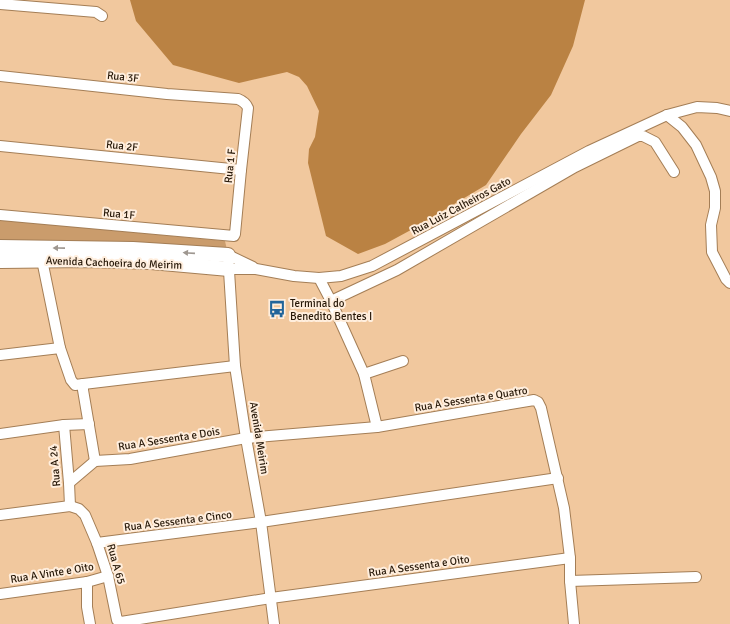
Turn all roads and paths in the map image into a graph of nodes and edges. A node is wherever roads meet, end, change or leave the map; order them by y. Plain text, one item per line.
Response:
1 (0, 4) edge
2 (102, 16) dead end
3 (0, 76) edge
4 (243, 101) joint
5 (730, 111) edge
6 (667, 114) junction
7 (0, 146) edge
8 (241, 170) junction
9 (674, 172) dead end
10 (0, 215) edge
11 (235, 234) joint
12 (0, 247) edge
13 (42, 260) junction
14 (0, 261) edge
15 (228, 262) junction
16 (319, 278) junction
17 (730, 283) edge
18 (331, 301) junction
19 (60, 348) junction
20 (0, 355) edge
21 (403, 361) dead end
22 (235, 366) junction
23 (364, 374) junction
24 (83, 384) junction
25 (89, 424) junction
26 (64, 425) junction
27 (377, 427) junction
28 (0, 434) edge
29 (246, 438) junction
30 (95, 460) junction
31 (558, 478) junction
32 (69, 483) junction
33 (70, 506) junction
34 (0, 515) edge
35 (261, 522) junction
36 (97, 543) junction
37 (570, 558) junction
38 (108, 576) junction
39 (696, 577) dead end
40 (570, 581) junction
41 (87, 582) junction
42 (0, 594) edge
43 (271, 598) junction
44 (90, 624) edge
45 (274, 624) edge
46 (574, 624) edge

1 - 2 street
3 - 4 street, Rua 3F
4 - 8 street, Rua 1 F
5 - 6 street, Rua Luiz Calheiros Gato
6 - 16 street, Rua Luiz Calheiros Gato
6 - 17 street
7 - 8 street, Rua 2F
8 - 11 street, Rua 1 F
9 - 18 street
10 - 11 street, Rua 1F
15 -> 12 street, Avenida Cachoeira do Meirim
13 - 14 street, Avenida Cachoeira do Meirim
13 - 15 street, Avenida Cachoeira do Meirim
13 - 19 street
15 - 16 street, Rua Luiz Calheiros Gato
15 - 22 street, Avenida Meirim
16 - 18 street
18 - 23 street
19 - 20 street
19 - 24 street
21 - 23 street
22 - 24 street
22 - 29 street, Avenida Meirim
23 - 27 street
24 - 25 street
25 - 26 street
25 - 30 street
26 - 28 street
26 - 32 street, Rua A 24
27 - 29 street, Rua A Sessenta e Quatro
27 - 31 street, Rua A Sessenta e Quatro
29 - 30 street, Rua A Sessenta e Dois
29 - 35 street, Avenida Meirim
30 - 32 street
31 - 35 street
31 - 37 street
32 - 33 street, Rua A 24
33 - 34 street
33 - 36 street, Rua A 65
35 - 36 street, Rua A Sessenta e Cinco
35 - 43 street, Avenida Meirim
36 - 38 street, Rua A 65
37 - 40 street
37 - 43 street, Rua A Sessenta e Oito
38 - 41 street, Rua A Vinte e Oito
38 - 43 street, Rua A 65
39 - 40 street
40 - 46 street
41 - 42 street, Rua A Vinte e Oito
41 - 44 street
43 - 45 street, Avenida Meirim

